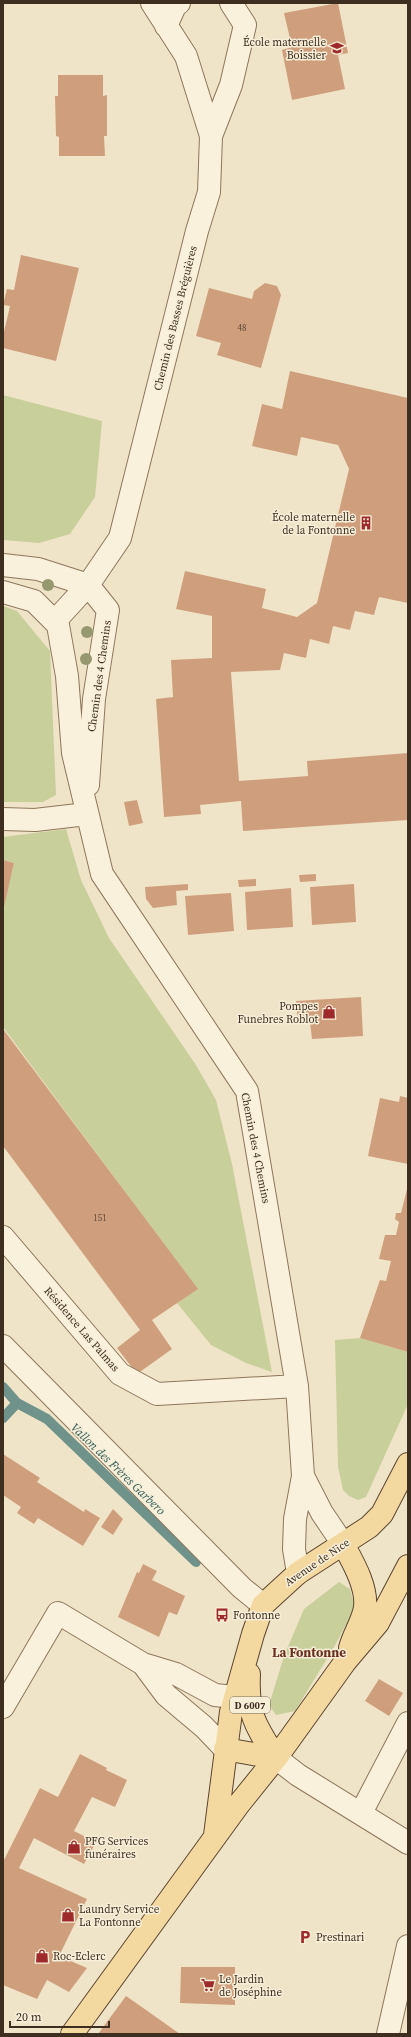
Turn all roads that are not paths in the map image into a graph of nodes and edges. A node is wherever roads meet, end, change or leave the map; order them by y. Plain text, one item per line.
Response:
1 (152, 3) edge
2 (179, 3) edge
3 (231, 3) edge
4 (166, 26) junction
5 (211, 136) junction
6 (3, 565) edge
7 (88, 585) junction
8 (3, 592) edge
9 (55, 621) junction
10 (87, 814) junction
11 (3, 819) edge
12 (3, 1237) edge
13 (3, 1346) edge
14 (297, 1386) junction
15 (408, 1464) edge
16 (303, 1476) junction
17 (344, 1544) junction
18 (408, 1566) edge
19 (298, 1573) junction
20 (263, 1605) junction
21 (250, 1646) junction
22 (345, 1662) junction
23 (143, 1664) junction
24 (235, 1697) junction
25 (3, 1707) edge
26 (408, 1723) edge
27 (225, 1749) junction
28 (276, 1758) junction
29 (361, 1813) junction
30 (215, 1837) junction
31 (408, 1843) edge
32 (407, 1952) edge
33 (72, 2034) edge
34 (388, 2034) edge

1 - 4 street, Chemin des Basses Bréguières
2 - 4 street
3 - 5 street
4 - 5 street, Chemin des Basses Bréguières
5 - 7 street, Chemin des Basses Bréguières
6 - 7 street
7 - 9 street, Chemin des Basses Bréguières
7 - 10 street, Chemin des 4 Chemins
8 - 9 street
9 - 10 street, Chemin des 4 Chemins
10 - 11 street
10 - 14 street, Chemin des 4 Chemins
12 - 14 street, Résidence Las Palmas
13 - 20 street
14 - 16 street, Chemin des 4 Chemins
15 - 17 main road, Avenue de Nice / D 6007
16 - 17 street
16 - 19 street
17 - 19 main road, Avenue de Nice / D 6007
17 - 22 main road
18 - 22 main road, Avenue de Nice / D 6007
19 - 20 main road, Avenue de Nice / D 6007
20 - 21 main road, Avenue de Nice / D 6007
21 - 24 main road, Avenue de Nice / D 6007
21 - 28 main road, D 6007
22 - 28 main road, Avenue de Nice / D 6007
23 - 24 street
23 - 25 street
23 - 27 street
24 - 27 main road, Avenue de Nice / D 6007
26 - 29 street
27 - 28 main road
27 - 30 main road, Avenue de Nice / D 6007
28 - 29 street
28 - 30 main road, Avenue de Nice / D 6007
29 - 31 street
30 - 33 main road, Avenue de Nice / D 6007
32 - 34 street

